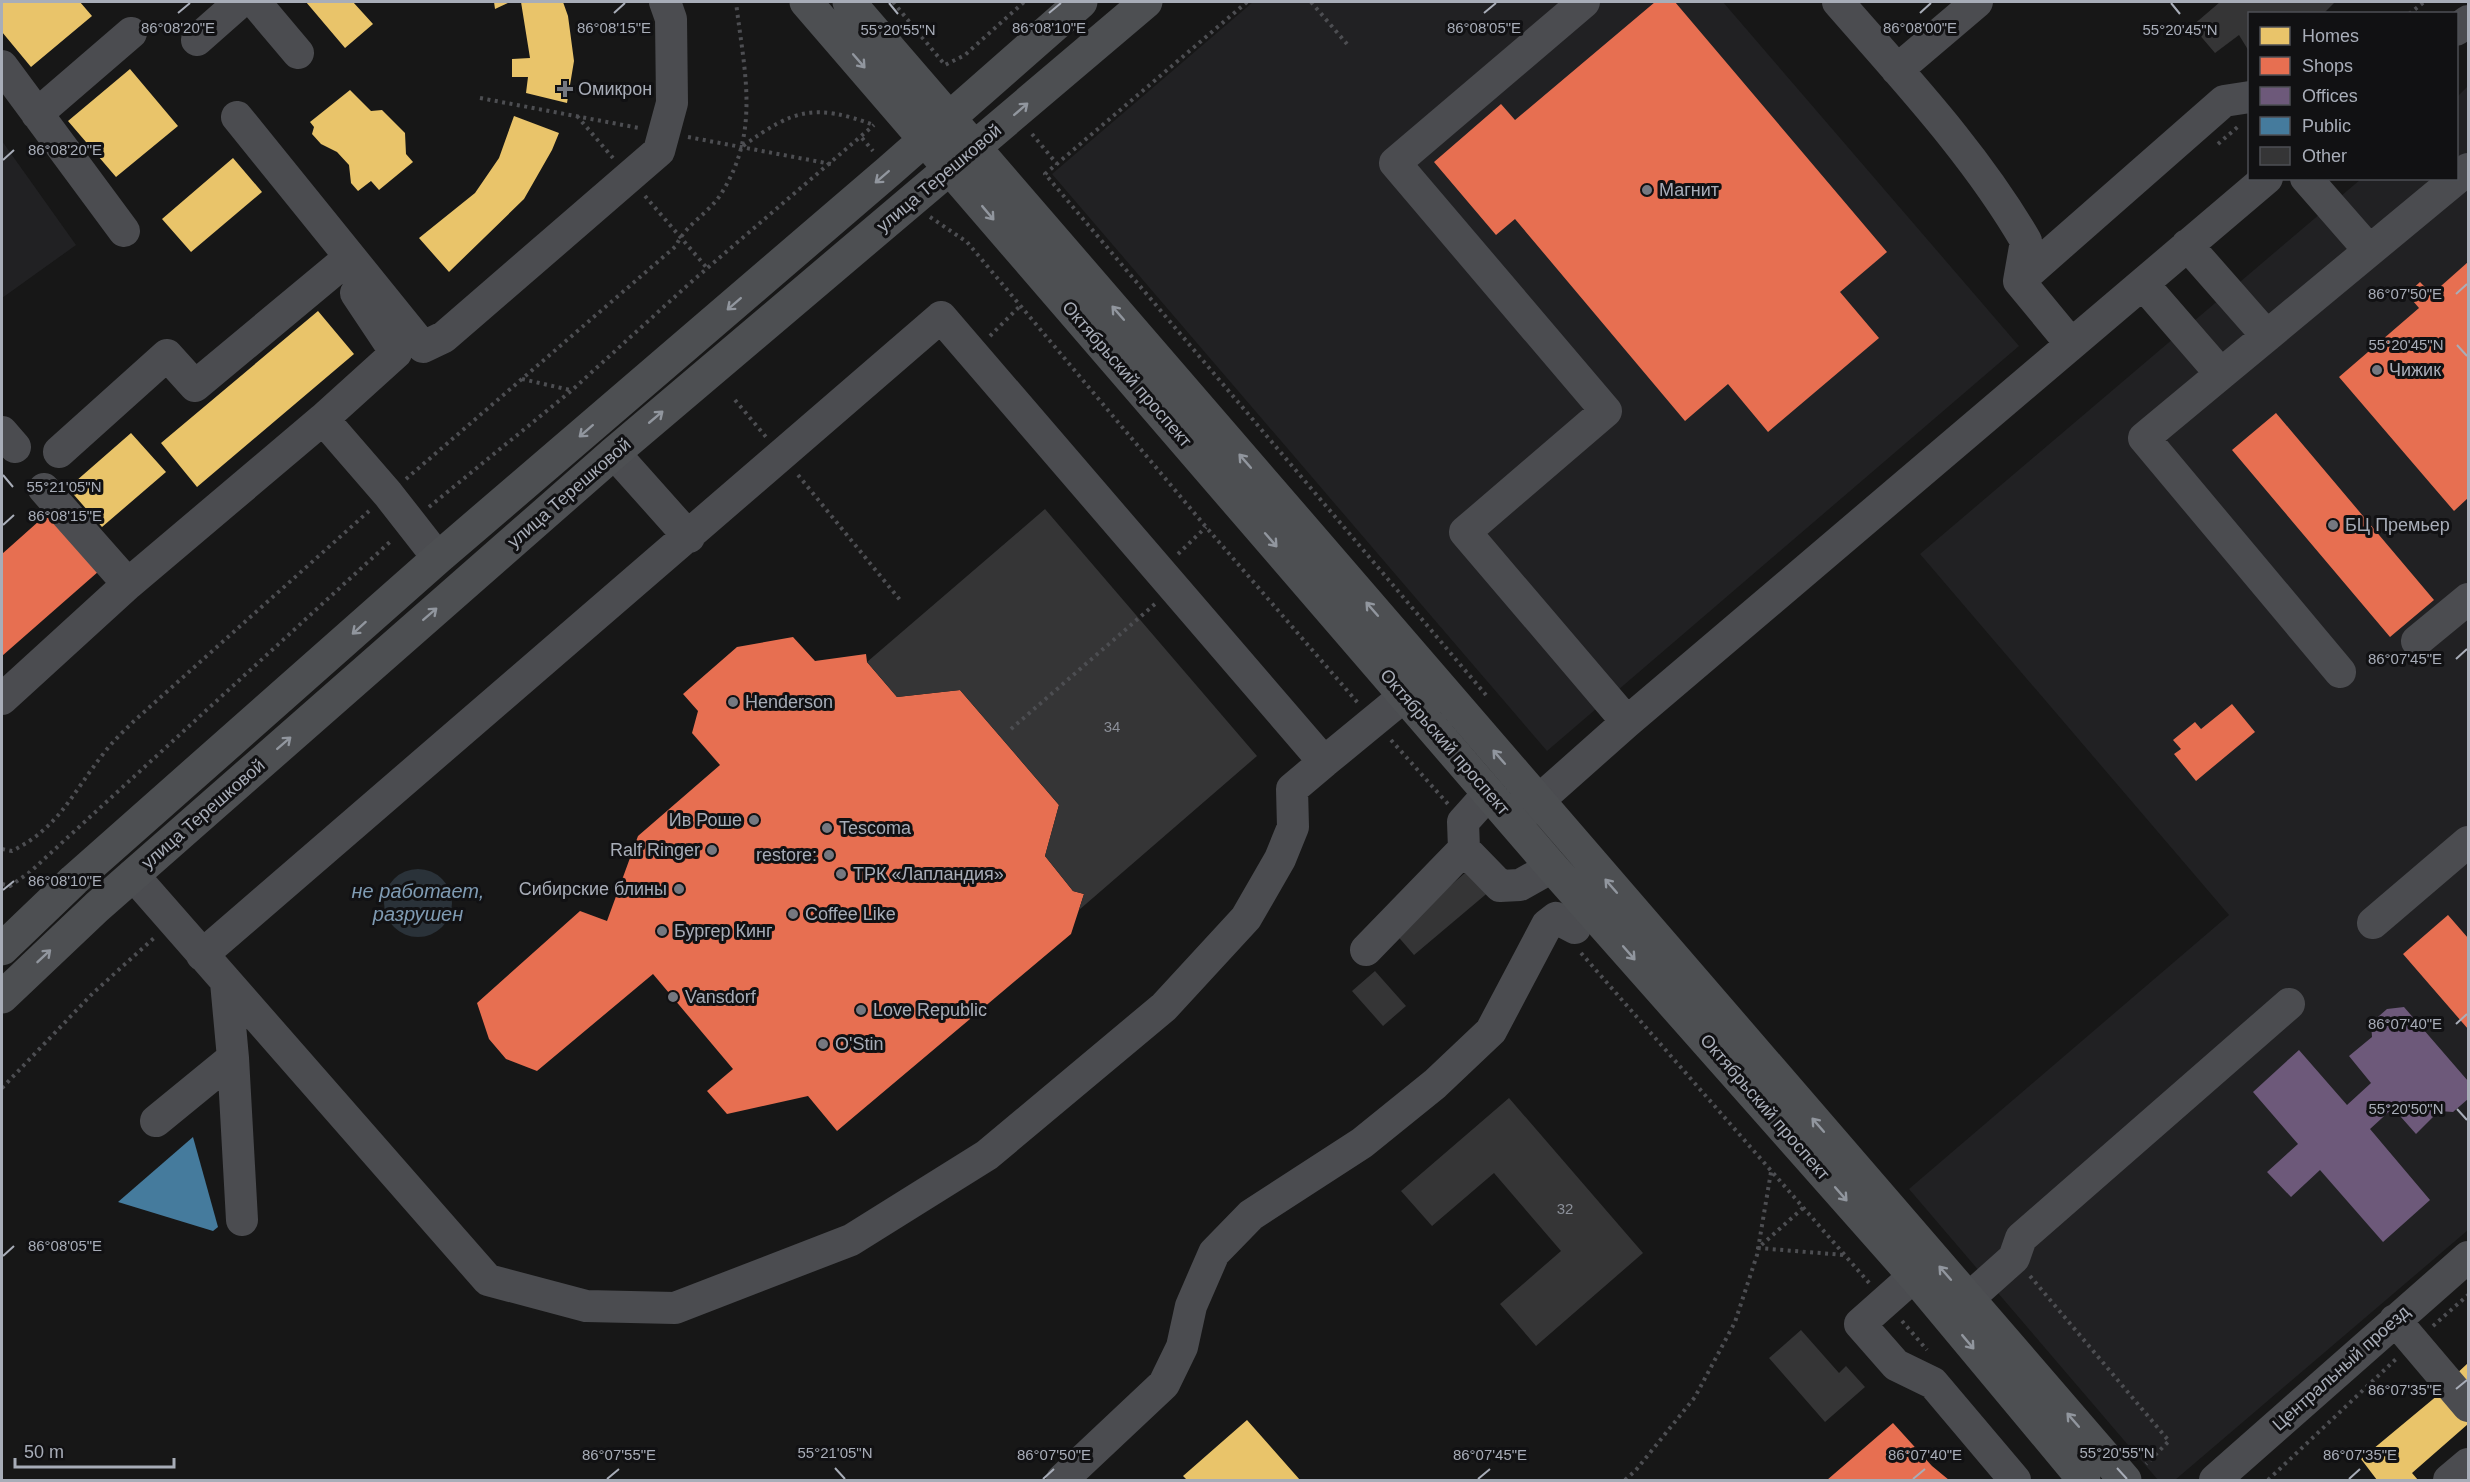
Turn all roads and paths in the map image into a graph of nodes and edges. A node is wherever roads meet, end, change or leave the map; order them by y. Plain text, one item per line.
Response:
1 (240, 2) edge
2 (255, 2) edge
3 (665, 2) edge
4 (736, 2) edge
5 (806, 2) edge
6 (849, 2) edge
7 (893, 2) edge
8 (1024, 2) edge
9 (1081, 2) edge
10 (1146, 2) edge
11 (1246, 2) edge
12 (1311, 2) edge
13 (1584, 2) edge
14 (1838, 2) edge
15 (1977, 2) edge
16 (2424, 2) edge
17 (2412, 12) edge
18 (131, 33) dead end
19 (197, 40) dead end
20 (1347, 44) dead end
21 (298, 53) dead end
22 (2, 66) edge
23 (1897, 70) junction
24 (2245, 111) edge
25 (37, 114) junction
26 (950, 115) junction
27 (237, 117) dead end
28 (1032, 134) dead end
29 (926, 138) junction
30 (742, 146) junction
31 (977, 147) junction
32 (2215, 147) dead end
33 (878, 158) dead end
34 (1057, 164) junction
35 (951, 168) junction
36 (2265, 180) edge
37 (2308, 180) edge
38 (2455, 180) edge
39 (280, 194) dead end
40 (927, 215) dead end
41 (124, 231) dead end
42 (2187, 245) junction
43 (2369, 250) junction
44 (338, 267) junction
45 (2019, 281) junction
46 (2143, 284) junction
47 (1019, 307) junction
48 (2267, 336) junction
49 (2071, 344) junction
50 (973, 353) junction
51 (2221, 374) junction
52 (522, 378) junction
53 (571, 391) dead end
54 (735, 400) dead end
55 (323, 419) junction
56 (59, 452) dead end
57 (614, 453) junction
58 (782, 456) junction
59 (44, 489) dead end
60 (388, 494) junction
61 (1189, 507) dead end
62 (1206, 527) dead end
63 (689, 537) junction
64 (438, 558) junction
65 (1161, 571) junction
66 (128, 584) junction
67 (2469, 599) edge
68 (900, 600) dead end
69 (2416, 641) dead end
70 (2340, 672) dead end
71 (1417, 686) junction
72 (2, 699) edge
73 (1490, 700) dead end
74 (1627, 722) junction
75 (1011, 729) dead end
76 (1324, 762) junction
77 (1489, 793) junction
78 (1526, 812) junction
79 (2469, 842) edge
80 (2, 849) edge
81 (1464, 849) junction
82 (1552, 867) junction
83 (133, 875) junction
84 (1570, 921) junction
85 (173, 922) junction
86 (2373, 923) dead end
87 (2, 949) edge
88 (1366, 950) dead end
89 (202, 955) junction
90 (225, 982) junction
91 (2, 997) edge
92 (2289, 1004) dead end
93 (233, 1058) junction
94 (2, 1088) edge
95 (156, 1121) dead end
96 (1771, 1171) junction
97 (1803, 1208) junction
98 (242, 1220) dead end
99 (1758, 1248) junction
100 (1845, 1255) junction
101 (2469, 1257) edge
102 (2014, 1258) junction
103 (1914, 1276) junction
104 (2469, 1295) edge
105 (1968, 1299) junction
106 (1886, 1303) junction
107 (2405, 1330) junction
108 (1932, 1356) dead end
109 (2469, 1406) edge
110 (2169, 1441) dead end
111 (2469, 1464) edge
112 (1062, 1480) edge
113 (1625, 1480) edge
114 (2015, 1480) edge
115 (2084, 1480) edge
116 (2125, 1480) edge
117 (2215, 1480) edge
118 (2268, 1480) edge
119 (2449, 1480) edge

1 - 19 street
2 - 21 street
3 - 27 street
4 - 30 path
5 -> 29 main road, Октябрьский проспект
6 - 26 main road, Октябрьский проспект
7 - 8 path
9 - 26 main road, улица Терешковой
31 -> 10 main road, улица Терешковой
11 - 34 path
12 - 20 path
13 - 74 street
14 - 23 street
15 - 23 street
16 - 17 path
18 - 25 street
22 - 25 street
23 - 45 street
24 - 32 path
24 - 45 street
25 - 41 street
26 - 29 main road, улица Терешковой
26 - 31 main road, Октябрьский проспект
28 - 34 path
29 - 35 main road, Октябрьский проспект
29 -> 64 main road, улица Терешковой
30 - 33 path
30 - 52 path
31 - 35 main road, улица Терешковой
71 -> 31 main road, Октябрьский проспект
34 - 73 path
57 -> 35 main road, улица Терешковой
35 -> 71 main road, Октябрьский проспект
36 - 42 street
37 - 43 street
38 - 43 street
39 - 44 street
40 - 47 path
42 - 46 street
42 - 48 street
43 - 48 street
44 - 55 street
44 - 56 street
45 - 49 street
46 - 49 street
46 - 51 street
47 - 50 path
47 - 61 path
48 - 51 street
49 - 74 street
50 - 58 street
50 - 65 street
51 - 70 street
52 - 53 path
52 - 60 path
54 - 58 path
55 - 60 street
55 - 66 street
57 - 63 street
83 -> 57 main road, улица Терешковой
58 - 63 street
58 - 68 path
59 - 66 street
60 - 64 street
60 - 80 path
62 - 65 path
63 - 89 street
64 -> 87 main road, улица Терешковой
65 - 75 path
65 - 76 street
66 - 72 street
67 - 69 street
71 - 76 street
71 - 77 main road, Октябрьский проспект
78 -> 71 main road, Октябрьский проспект
74 - 78 street
76 - 90 street
77 - 78 main road, Октябрьский проспект
77 - 81 street
78 - 82 main road, Октябрьский проспект
105 -> 78 main road, Октябрьский проспект
79 - 86 street
81 - 82 street
81 - 88 street
82 - 84 main road, Октябрьский проспект
83 - 85 street
91 -> 83 main road, улица Терешковой
84 - 96 path
84 -> 103 main road, Октябрьский проспект
84 - 112 street
85 - 89 street
85 - 94 path
89 - 90 street
90 - 93 street
92 - 102 street
93 - 95 street
93 - 98 street
96 - 97 path
96 - 99 path
97 - 99 path
97 - 100 path
99 - 100 path
99 - 113 path
100 - 106 path
101 - 107 street, Центральный проезд
102 - 105 street
102 - 110 path
103 - 106 street
103 -> 115 main road, Октябрьский проспект
104 - 107 path
116 -> 105 main road, Октябрьский проспект
106 - 108 path
106 - 114 street
107 - 109 street
107 - 117 street, Центральный проезд
107 - 118 path
111 - 119 street

